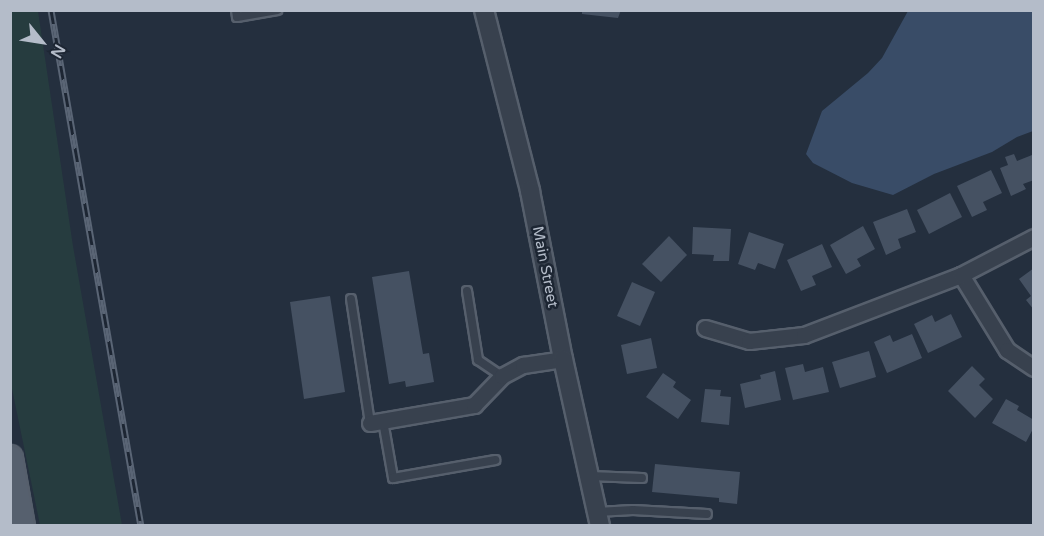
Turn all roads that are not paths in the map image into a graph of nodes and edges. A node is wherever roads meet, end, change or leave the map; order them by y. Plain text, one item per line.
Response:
1 (236, 10) edge
2 (277, 10) edge
3 (484, 10) edge
4 (1034, 237) edge
5 (961, 275) junction
6 (467, 291) dead end
7 (351, 299) dead end
8 (705, 328) dead end
9 (563, 359) junction
10 (1034, 368) edge
11 (502, 376) junction
12 (376, 422) junction
13 (495, 460) dead end
14 (12, 473) edge
15 (589, 476) junction
16 (642, 478) dead end
17 (707, 514) dead end
18 (599, 519) edge
19 (22, 525) edge

1 - 2 lane
3 - 9 street, Main Street
4 - 5 street
5 - 8 street
5 - 10 street
6 - 11 lane
7 - 12 lane
9 - 11 street
9 - 15 street, Main Street
11 - 12 street
12 - 13 lane
14 - 19 main road
15 - 16 lane
15 - 18 street, Main Street
17 - 18 lane

